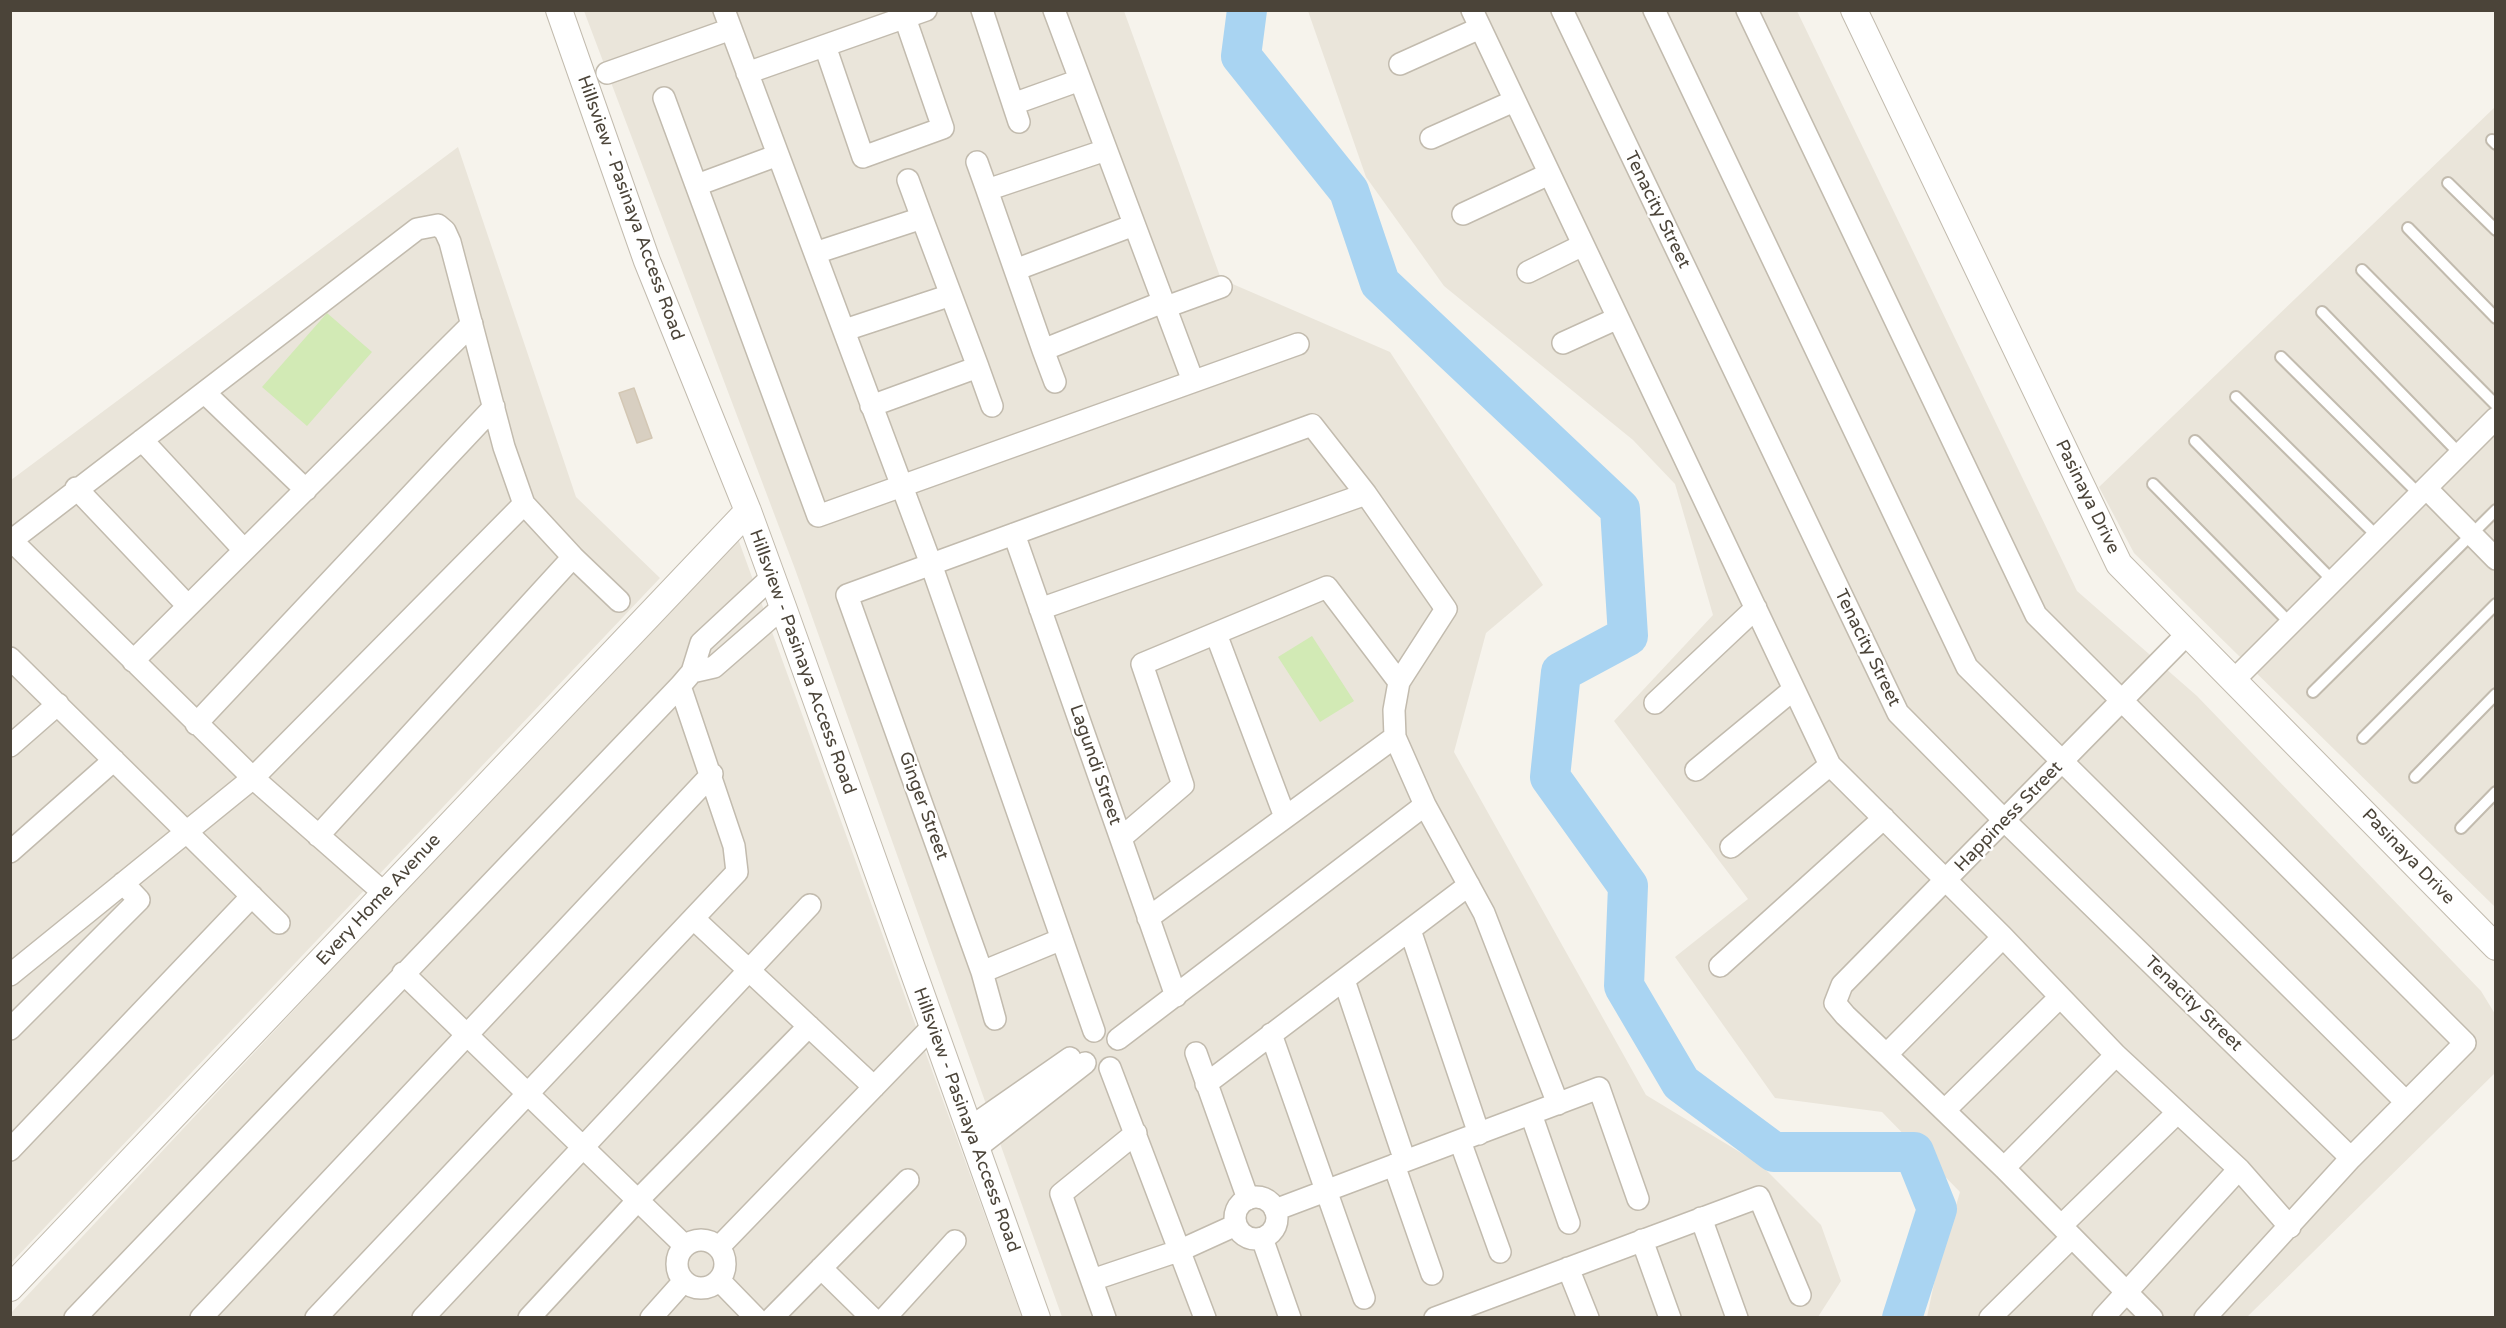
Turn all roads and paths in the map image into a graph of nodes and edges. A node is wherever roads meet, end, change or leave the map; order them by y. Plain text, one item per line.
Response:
1 (559, 10) edge
2 (926, 10) edge
3 (982, 10) edge
4 (1053, 10) edge
5 (1562, 10) edge
6 (1654, 10) edge
7 (1747, 10) edge
8 (1854, 10) edge
9 (905, 18) junction
10 (1476, 19) edge
11 (727, 20) edge
12 (825, 46) junction
13 (1400, 64) dead end
14 (607, 73) dead end
15 (747, 73) junction
16 (1080, 80) junction
17 (664, 98) dead end
18 (1514, 101) junction
19 (1431, 138) dead end
20 (1106, 150) junction
21 (778, 155) junction
22 (977, 162) dead end
23 (1549, 174) junction
24 (908, 180) dead end
25 (2448, 183) dead end
26 (697, 185) junction
27 (987, 190) junction
28 (1463, 214) dead end
29 (922, 218) junction
30 (1134, 225) junction
31 (2408, 228) dead end
32 (2496, 231) edge
33 (1583, 245) junction
34 (815, 252) junction
35 (1015, 270) junction
36 (2362, 270) dead end
37 (1528, 272) dead end
38 (1221, 287) dead end
39 (951, 295) junction
40 (1165, 304) junction
41 (2322, 312) dead end
42 (1618, 318) junction
43 (2496, 318) edge
44 (472, 324) junction
45 (845, 330) junction
46 (1563, 343) dead end
47 (1298, 344) dead end
48 (1044, 350) junction
49 (2281, 357) dead end
50 (978, 367) junction
51 (1193, 381) junction
52 (1055, 382) dead end
53 (205, 393) junction
54 (2236, 397) dead end
55 (871, 405) junction
56 (992, 405) dead end
57 (2496, 405) edge
58 (494, 407) junction
59 (2496, 418) edge
60 (142, 440) junction
61 (2195, 441) dead end
62 (2460, 454) junction
63 (2153, 484) dead end
64 (902, 486) junction
65 (75, 488) junction
66 (306, 490) junction
67 (2422, 491) junction
68 (1366, 494) junction
69 (524, 504) junction
70 (2496, 510) edge
71 (748, 511) junction
72 (1014, 534) junction
73 (2471, 534) junction
74 (2377, 536) junction
75 (11, 539) edge
76 (244, 550) junction
77 (573, 557) junction
78 (2496, 559) edge
79 (931, 564) junction
80 (772, 577) junction
81 (2333, 581) junction
82 (619, 601) dead end
83 (2496, 604) edge
84 (188, 606) junction
85 (783, 607) junction
86 (1756, 608) junction
87 (1040, 609) junction
88 (2290, 623) junction
89 (2188, 633) junction
90 (1216, 634) junction
91 (10, 658) edge
92 (133, 661) junction
93 (686, 679) junction
94 (2235, 679) junction
95 (1399, 682) junction
96 (1794, 689) junction
97 (2313, 692) dead end
98 (2496, 694) edge
99 (2121, 702) junction
100 (1654, 703) dead end
101 (58, 704) junction
102 (196, 724) junction
103 (1395, 736) junction
104 (2363, 738) dead end
105 (10, 746) edge
106 (114, 760) junction
107 (2064, 760) junction
108 (1830, 765) junction
109 (1696, 770) dead end
110 (712, 774) junction
111 (2415, 777) dead end
112 (253, 778) junction
113 (2496, 792) edge
114 (1425, 805) junction
115 (1285, 817) junction
116 (1884, 818) junction
117 (2005, 821) junction
118 (2462, 828) dead end
119 (186, 831) junction
120 (318, 836) junction
121 (1121, 838) junction
122 (1731, 847) dead end
123 (10, 852) edge
124 (1946, 881) junction
125 (123, 883) junction
126 (1469, 885) junction
127 (385, 894) junction
128 (252, 896) junction
129 (810, 905) dead end
130 (1148, 918) junction
131 (694, 919) junction
132 (279, 923) dead end
133 (1410, 930) junction
134 (2003, 937) junction
135 (1062, 939) junction
136 (2496, 947) edge
137 (1720, 966) dead end
138 (750, 971) junction
139 (982, 972) junction
140 (403, 973) junction
141 (10, 975) edge
142 (1344, 980) junction
143 (1176, 996) junction
144 (2060, 997) junction
145 (995, 1019) dead end
146 (809, 1026) junction
147 (932, 1027) junction
148 (10, 1029) edge
149 (1094, 1031) junction
150 (1271, 1034) junction
151 (467, 1035) junction
152 (1118, 1039) junction
153 (1196, 1053) dead end
154 (1887, 1054) junction
155 (2116, 1055) junction
156 (1083, 1057) junction
157 (1110, 1068) junction
158 (1206, 1084) junction
159 (874, 1088) junction
160 (528, 1094) junction
161 (2406, 1102) junction
162 (1557, 1104) junction
163 (1945, 1110) junction
164 (2177, 1113) junction
165 (1531, 1114) junction
166 (1136, 1133) junction
167 (1469, 1137) junction
168 (971, 1139) junction
169 (583, 1148) junction
170 (10, 1150) edge
171 (2351, 1158) junction
172 (1400, 1163) junction
173 (2004, 1168) junction
174 (2239, 1169) junction
175 (908, 1180) dead end
176 (1326, 1190) junction
177 (1248, 1199) junction
178 (1638, 1199) dead end
179 (638, 1200) junction
180 (1275, 1209) junction
181 (1701, 1218) junction
182 (1569, 1223) dead end
183 (1236, 1225) junction
184 (2290, 1227) junction
185 (2067, 1231) junction
186 (1262, 1238) junction
187 (1642, 1240) junction
188 (955, 1241) dead end
189 (685, 1246) junction
190 (719, 1247) junction
191 (1181, 1250) junction
192 (1500, 1252) dead end
193 (821, 1268) junction
194 (1568, 1268) junction
195 (1432, 1274) dead end
196 (719, 1280) junction
197 (1092, 1280) junction
198 (684, 1281) junction
199 (10, 1288) edge
200 (2127, 1293) junction
201 (1800, 1295) dead end
202 (1364, 1298) dead end
203 (75, 1317) edge
204 (201, 1317) edge
205 (316, 1317) edge
206 (423, 1317) edge
207 (529, 1317) edge
208 (651, 1317) edge
209 (756, 1317) edge
210 (772, 1317) edge
211 (872, 1317) edge
212 (885, 1317) edge
213 (1037, 1317) edge
214 (1105, 1317) edge
215 (1205, 1317) edge
216 (1290, 1317) edge
217 (1435, 1317) edge
218 (1587, 1317) edge
219 (1671, 1317) edge
220 (1737, 1317) edge
221 (1990, 1317) edge
222 (2103, 1317) edge
223 (2152, 1317) edge
224 (2205, 1317) edge

1 - 71 street, Hillsview - Pasinaya Access Road
2 - 9 street
3 - 16 street
4 - 16 street
5 - 117 street, Tenacity Street
6 - 107 street
7 - 99 street
8 - 89 street, Pasinaya Drive
9 - 12 street
9 - 12 street
10 - 13 street
10 - 18 street
11 - 14 street
11 - 15 street
12 - 15 street
15 - 21 street
16 - 20 street
17 - 26 street
18 - 19 street
18 - 23 street
20 - 27 street
20 - 30 street
21 - 26 street
21 - 34 street
22 - 27 street
23 - 28 street
23 - 33 street
24 - 29 street
25 - 32 lane
26 - 64 street
27 - 35 street
29 - 34 street
29 - 39 street
30 - 35 street
30 - 40 street
31 - 43 lane
33 - 37 street
33 - 42 street
34 - 45 street
35 - 48 street
36 - 57 lane
38 - 40 street
39 - 45 street
39 - 50 street
40 - 48 street
40 - 51 street
41 - 62 lane
42 - 46 street
42 - 86 street
44 - 53 street
44 - 58 street
44 - 66 street
45 - 55 street
47 - 51 street
48 - 52 street
49 - 67 lane
50 - 55 street
50 - 56 street
51 - 64 street
53 - 60 street
53 - 66 street
54 - 74 lane
55 - 64 street
58 - 69 street
58 - 102 street
59 - 62 street
60 - 65 street
60 - 76 street
61 - 81 lane
62 - 67 street
63 - 88 lane
64 - 79 street
65 - 75 street
65 - 84 street
66 - 76 street
67 - 73 street
67 - 74 street
68 - 72 street
68 - 87 street
68 - 95 street
69 - 77 street
69 - 112 street
70 - 73 lane
71 - 80 street, Hillsview - Pasinaya Access Road
71 - 127 street, Every Home Avenue
72 - 79 street
72 - 87 street, Lagundi Street
73 - 78 street
73 - 97 lane
74 - 81 street
75 - 92 street
76 - 84 street
77 - 82 street
77 - 120 street
79 - 135 street
79 - 139 street, Ginger Street
80 - 85 street, Hillsview - Pasinaya Access Road
80 - 93 street
81 - 88 street
83 - 104 lane
84 - 92 street
85 - 93 street
85 - 147 street, Hillsview - Pasinaya Access Road
86 - 96 street
86 - 100 street
87 - 121 street, Lagundi Street
88 - 94 street
89 - 94 street, Pasinaya Drive
89 - 99 street, Happiness Street
90 - 95 street
90 - 115 street
90 - 121 street
91 - 101 street
92 - 102 street
93 - 110 street
93 - 140 street
94 - 136 street, Pasinaya Drive
95 - 103 street
96 - 108 street
96 - 109 street
98 - 111 lane
99 - 107 street, Happiness Street
99 - 161 street
101 - 105 street
101 - 106 street
102 - 112 street
103 - 114 street
103 - 115 street
106 - 119 street
106 - 123 street
107 - 117 street, Happiness Street
107 - 161 street
108 - 116 street
108 - 122 street
110 - 131 street
110 - 151 street
112 - 119 street
112 - 120 street
113 - 118 lane
114 - 126 street
114 - 143 street
115 - 130 street
116 - 124 street
116 - 137 street
117 - 124 street, Happiness Street
117 - 171 street, Tenacity Street
119 - 125 street
119 - 128 street
120 - 127 street
121 - 130 street, Lagundi Street
124 - 134 street
124 - 154 street, Happiness Street
125 - 141 street
125 - 148 street
126 - 133 street
126 - 162 street
127 - 199 street, Every Home Avenue
128 - 132 street
128 - 170 street
129 - 138 street
130 - 143 street, Lagundi Street
131 - 138 street
131 - 160 street
133 - 142 street
133 - 167 street
134 - 144 street
134 - 154 street
135 - 139 street
135 - 149 street
138 - 146 street
138 - 169 street
139 - 145 street, Ginger Street
140 - 151 street
140 - 203 street
142 - 150 street
142 - 172 street
143 - 152 street
144 - 155 street
144 - 163 street
146 - 159 street
146 - 179 street
147 - 159 street
147 - 168 street, Hillsview - Pasinaya Access Road
149 - 152 street
149 - 156 street
150 - 158 street
150 - 176 street
151 - 160 street
151 - 204 street
152 - 157 street
153 - 158 street
154 - 163 street
155 - 164 street
155 - 173 street
156 - 157 street
156 - 168 street
157 - 166 street
158 - 177 street
159 - 190 street
160 - 169 street
160 - 205 street
161 - 171 street
162 - 165 street
162 - 178 street
163 - 173 street
164 - 174 street
164 - 185 street
165 - 167 street
165 - 182 street
166 - 191 street
166 - 197 street
167 - 172 street
167 - 192 street
168 - 213 street, Hillsview - Pasinaya Access Road
169 - 179 street
169 - 206 street
171 - 184 street
172 - 176 street
172 - 195 street
173 - 185 street
174 - 184 street
174 - 200 street
175 - 193 street
176 - 180 street
176 - 202 street
177 - 180 street
177 - 183 street
179 - 189 street
179 - 207 street
180 - 186 street
181 - 187 street
181 - 201 street
181 - 220 street
183 - 186 street
183 - 191 street
184 - 224 street
185 - 200 street
185 - 221 street
186 - 216 street
187 - 194 street
187 - 219 street
188 - 212 street
189 - 190 street
189 - 198 street
190 - 196 street
191 - 197 street
191 - 215 street
193 - 210 street
193 - 211 street
194 - 217 street
194 - 218 street
196 - 198 street
196 - 209 street
197 - 214 street
198 - 208 street
200 - 222 street
200 - 223 street

